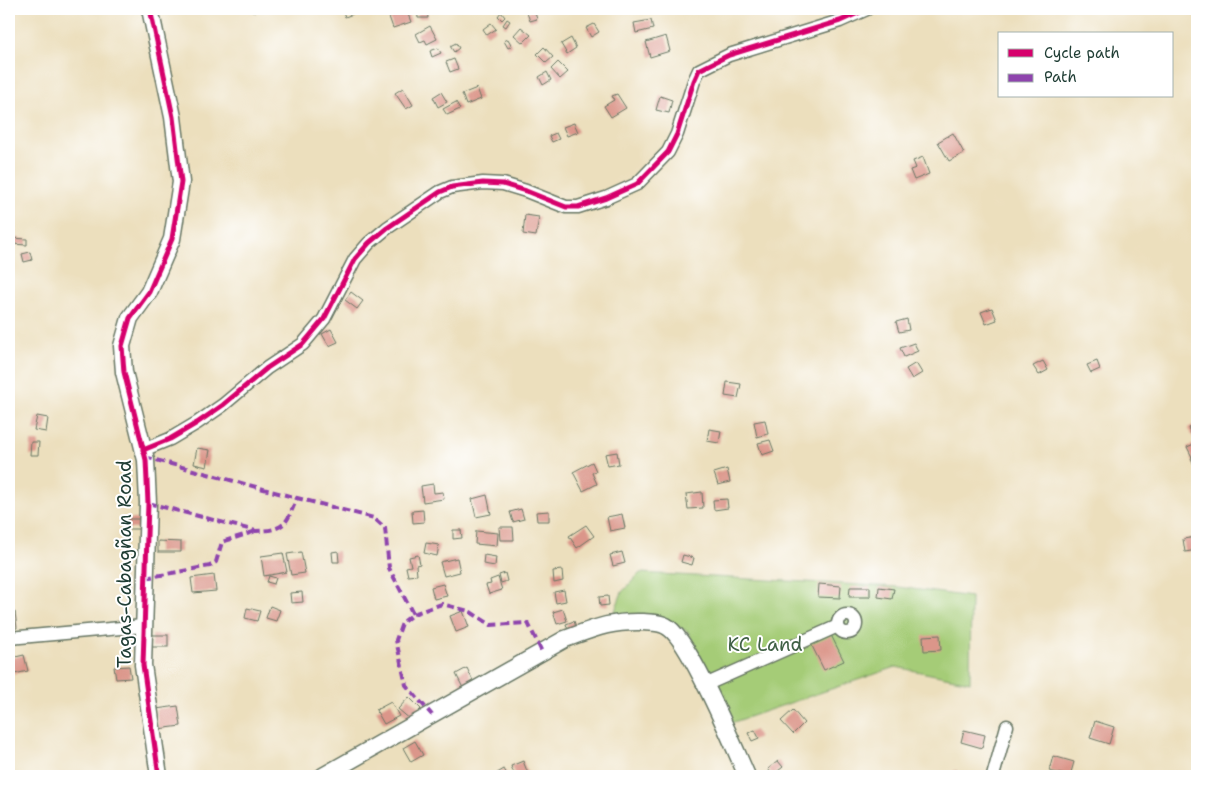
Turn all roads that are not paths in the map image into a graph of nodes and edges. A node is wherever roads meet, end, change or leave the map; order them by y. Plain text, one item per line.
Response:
1 (150, 9) edge
2 (867, 9) edge
3 (143, 450) junction
4 (143, 626) junction
5 (838, 626) dead end
6 (9, 638) edge
7 (705, 685) junction
8 (1007, 726) dead end
9 (159, 776) edge
10 (324, 776) edge
11 (748, 776) edge
12 (993, 776) edge

1 - 3 street, Tagas-Cabagñan Road
2 - 3 street
3 - 4 street, Tagas-Cabagñan Road
4 - 6 street
4 - 9 street, Tagas-Cabagñan Road
5 - 7 street
7 - 10 street
7 - 11 street
8 - 12 street

